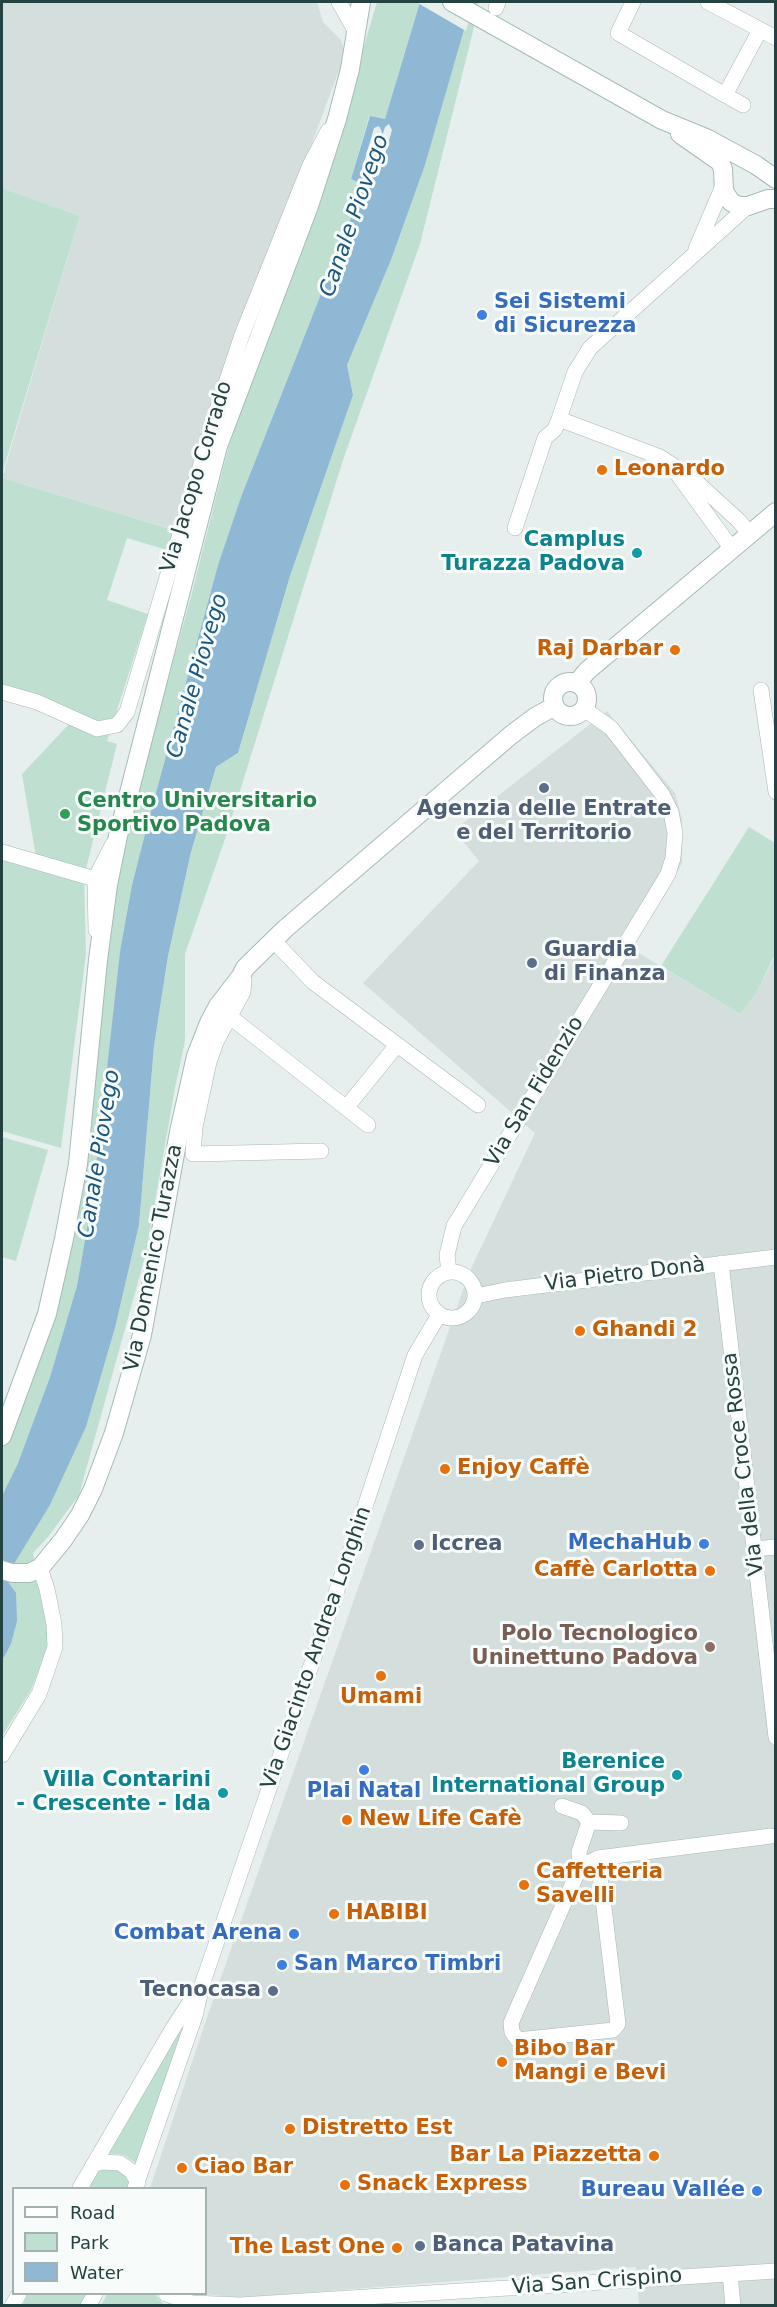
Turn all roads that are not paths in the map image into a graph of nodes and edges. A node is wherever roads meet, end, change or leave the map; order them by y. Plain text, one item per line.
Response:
1 (339, 2) edge
2 (361, 2) edge
3 (452, 2) edge
4 (633, 2) edge
5 (708, 2) edge
6 (494, 10) edge
7 (760, 30) junction
8 (356, 32) junction
9 (776, 38) edge
10 (725, 95) junction
11 (743, 105) dead end
12 (337, 119) junction
13 (662, 120) junction
14 (763, 171) edge
15 (723, 184) junction
16 (776, 199) edge
17 (752, 204) junction
18 (694, 254) junction
19 (559, 419) junction
20 (671, 464) junction
21 (775, 514) edge
22 (515, 528) dead end
23 (750, 534) junction
24 (732, 549) junction
25 (577, 683) junction
26 (761, 690) dead end
27 (2, 692) edge
28 (555, 706) junction
29 (584, 708) junction
30 (773, 749) edge
31 (776, 792) edge
32 (118, 836) junction
33 (2, 852) edge
34 (95, 879) junction
35 (273, 940) junction
36 (98, 960) junction
37 (242, 976) junction
38 (230, 1016) junction
39 (397, 1045) junction
40 (478, 1105) dead end
41 (346, 1108) junction
42 (368, 1125) dead end
43 (321, 1151) dead end
44 (776, 1257) edge
45 (721, 1263) junction
46 (448, 1272) junction
47 (476, 1296) junction
48 (439, 1315) junction
49 (2, 1436) edge
50 (776, 1547) edge
51 (754, 1549) junction
52 (40, 1568) junction
53 (7, 1571) edge
54 (776, 1737) edge
55 (2, 1755) edge
56 (562, 1806) dead end
57 (589, 1822) junction
58 (621, 1823) dead end
59 (774, 1835) edge
60 (598, 1858) junction
61 (580, 1867) junction
62 (202, 1985) junction
63 (93, 2165) junction
64 (137, 2185) edge
65 (81, 2187) edge
66 (776, 2271) edge
67 (730, 2274) junction
68 (169, 2295) edge
69 (238, 2305) edge
70 (733, 2306) edge

1 - 8 street
2 - 8 main road, Via Jacopo Corrado
3 - 6 main road
4 - 10 street
5 - 7 street
6 - 13 main road
7 - 9 street
7 - 10 street
8 - 12 main road, Via Jacopo Corrado
10 - 11 street
12 - 27 street, Via Jacopo Corrado
12 - 32 main road, Via Jacopo Corrado
13 - 14 main road
13 - 15 main road
14 - 15 main road
14 - 17 main road
15 - 17 main road
15 - 18 street
16 - 17 main road
17 - 18 street
18 - 19 street
19 - 20 street
19 - 22 street
20 - 23 street
20 - 24 street
21 - 23 main road
23 - 24 main road
24 - 25 main road
25 - 28 main road
25 - 29 main road
26 - 30 street
28 - 29 main road
28 - 35 main road, Via Domenico Turazza
29 - 46 street, Via San Fidenzio
30 - 31 street
32 - 34 street, Via Jacopo Corrado
32 - 36 main road, Via Jacopo Corrado
33 - 34 street
34 - 36 street, Via Jacopo Corrado
35 - 37 main road, Via Domenico Turazza
35 - 39 street
36 - 49 main road, Via Jacopo Corrado
37 - 38 street, Via Domenico Turazza
37 - 52 main road, Via Domenico Turazza
38 - 41 street
38 - 43 street, Via Domenico Turazza
39 - 40 street
39 - 41 street
41 - 42 street
44 - 45 street, Via Pietro Donà
45 - 47 street, Via Pietro Donà
45 - 51 street, Via della Croce Rossa
46 - 47 street
46 - 48 street
47 - 48 street
48 - 62 street, Via Giacinto Andrea Longhin
50 - 51 street
51 - 54 street, Via della Croce Rossa
52 - 53 main road
52 - 55 street
56 - 57 street
57 - 58 street
57 - 61 street
59 - 60 street
60 - 61 street
60 - 61 street
62 - 63 street, Via Giacinto Andrea Longhin
62 - 64 street, Via Giacinto Andrea Longhin
63 - 64 street, Via Giacinto Andrea Longhin
63 - 65 street, Via Giacinto Andrea Longhin
66 - 67 street, Via San Crispino
67 - 69 street, Via San Crispino
67 - 70 street
68 - 69 street, Via San Crispino

